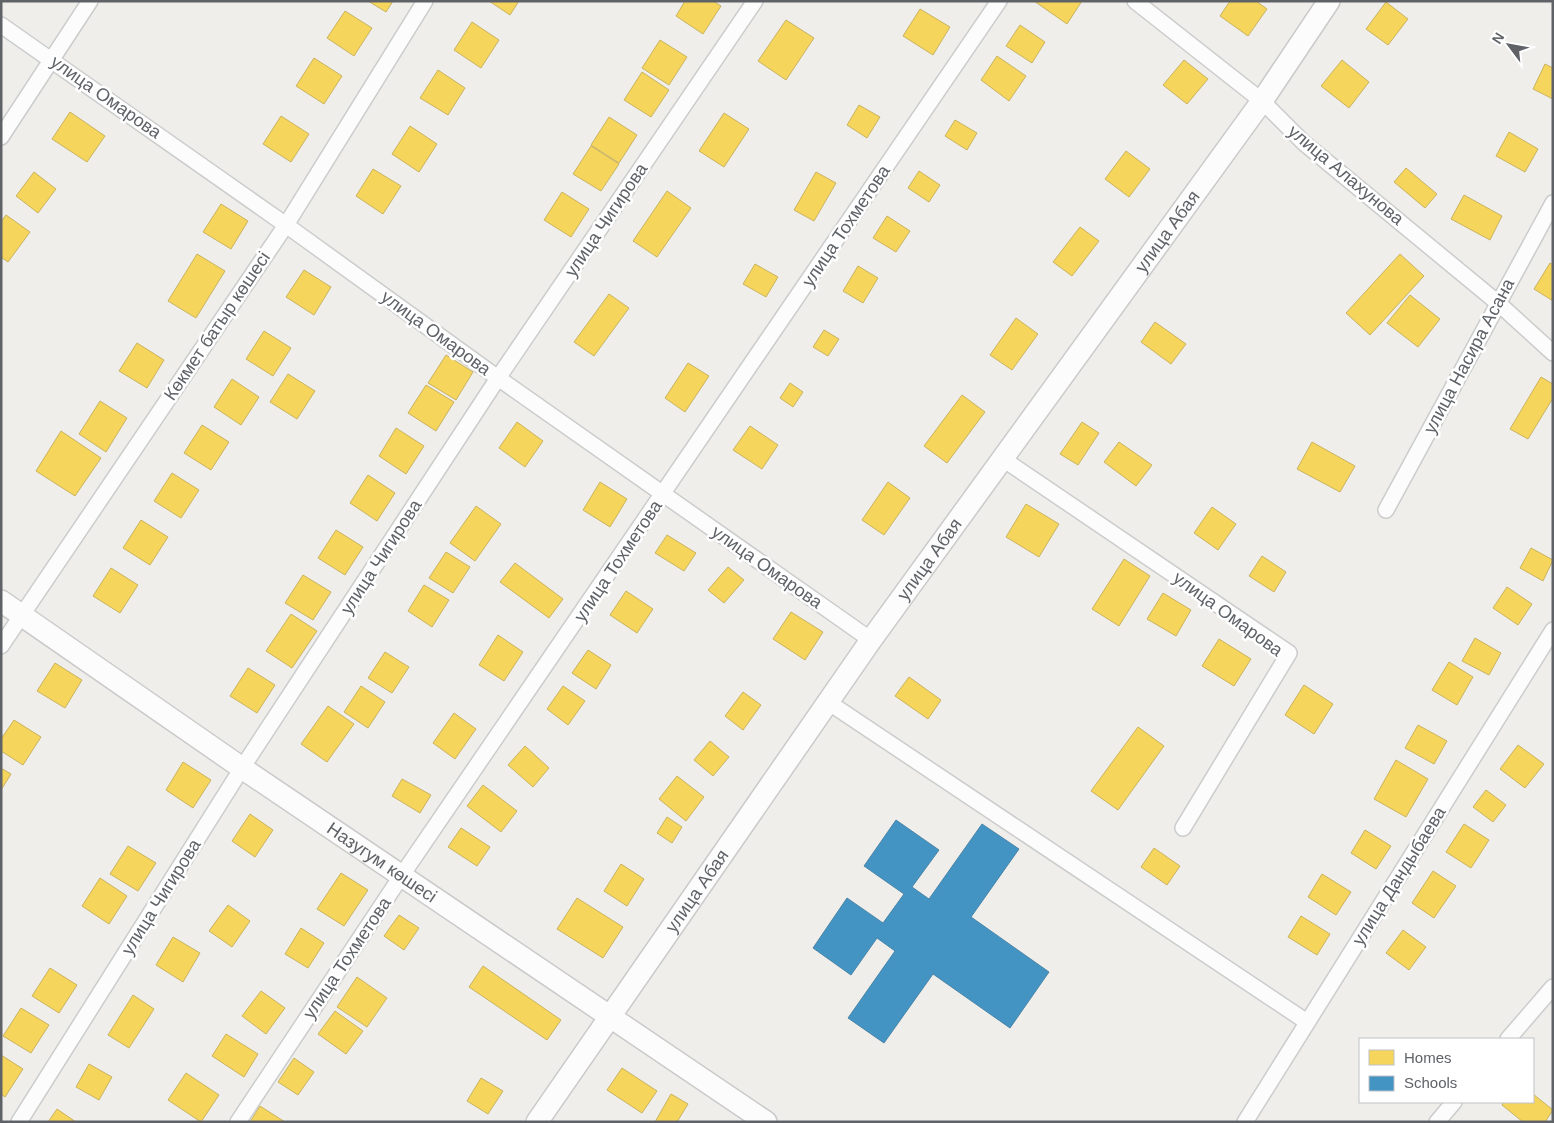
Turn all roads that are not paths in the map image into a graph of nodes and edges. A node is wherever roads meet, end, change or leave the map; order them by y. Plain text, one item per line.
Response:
1 (90, 1) edge
2 (425, 1) edge
3 (755, 1) edge
4 (999, 1) edge
5 (1135, 1) edge
6 (1329, 1) edge
7 (1, 25) edge
8 (53, 60) junction
9 (1262, 101) junction
10 (1, 137) edge
11 (1553, 203) edge
12 (286, 225) junction
13 (1498, 303) junction
14 (1553, 353) edge
15 (498, 378) junction
16 (1002, 459) junction
17 (663, 495) junction
18 (1386, 510) dead end
19 (1, 601) edge
20 (21, 615) junction
21 (1553, 630) edge
22 (871, 640) junction
23 (1, 646) edge
24 (828, 702) junction
25 (242, 768) junction
26 (1183, 828) dead end
27 (402, 876) junction
28 (1553, 987) edge
29 (611, 1016) junction
30 (1307, 1022) junction
31 (1509, 1038) edge
32 (1453, 1103) edge
33 (19, 1122) edge
34 (238, 1122) edge
35 (537, 1122) edge
36 (766, 1122) edge
37 (1245, 1122) edge
38 (1437, 1122) edge

1 - 8 street
2 - 12 street, Көкмет батыр көшесі
3 - 15 street, улица Чигирова
4 - 17 street, улица Тохметова
5 - 9 street, улица Алахунова
6 - 9 street, улица Абая
7 - 8 street, улица Омарова
8 - 10 street
8 - 12 street, улица Омарова
9 - 13 street, улица Алахунова
9 - 16 street, улица Абая
11 - 13 street, улица Насира Асана
12 - 15 street, улица Омарова
12 - 20 street, Көкмет батыр көшесі
13 - 14 street, улица Алахунова
13 - 18 street, улица Насира Асана
15 - 17 street, улица Омарова
15 - 25 street, улица Чигирова
16 - 22 street, улица Абая
16 - 26 street, улица Омарова
17 - 22 street, улица Омарова
17 - 27 street, улица Тохметова
19 - 20 street, Назугум көшесі
20 - 23 street, Көкмет батыр көшесі
20 - 25 street, Назугум көшесі
21 - 30 street, улица Дандыбаева
22 - 24 street, улица Абая
24 - 29 street, улица Абая
24 - 30 street
25 - 27 street, Назугум көшесі
25 - 33 street, улица Чигирова
27 - 29 street, Назугум көшесі
27 - 34 street, улица Тохметова
28 - 31 street
29 - 35 street, улица Абая
29 - 36 street, Назугум көшесі
30 - 37 street, улица Дандыбаева
32 - 38 street

